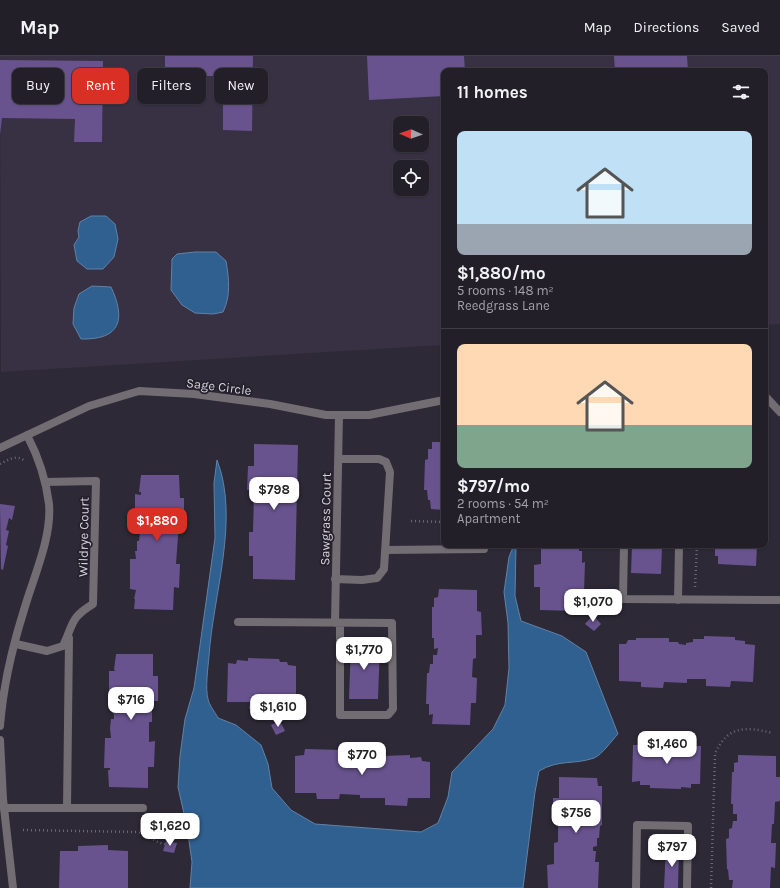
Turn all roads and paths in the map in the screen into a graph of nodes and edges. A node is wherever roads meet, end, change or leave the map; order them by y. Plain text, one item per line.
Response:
1 (768, 399) edge
2 (441, 401) edge
3 (780, 412) edge
4 (339, 415) junction
5 (27, 435) junction
6 (0, 448) edge
7 (338, 459) junction
8 (26, 462) dead end
9 (0, 464) edge
10 (45, 482) junction
11 (411, 521) dead end
12 (441, 522) edge
13 (624, 548) edge
14 (678, 548) edge
15 (697, 548) edge
16 (484, 549) dead end
17 (385, 550) junction
18 (336, 579) junction
19 (696, 587) dead end
20 (678, 600) junction
21 (780, 600) edge
22 (238, 622) dead end
23 (337, 623) junction
24 (69, 634) junction
25 (16, 644) junction
26 (0, 726) edge
27 (772, 733) dead end
28 (0, 740) edge
29 (4, 808) junction
30 (67, 808) junction
31 (143, 808) dead end
32 (23, 830) dead end
33 (166, 844) dead end
34 (12, 888) edge
35 (636, 888) edge
36 (687, 888) edge
37 (711, 888) edge

1 - 3 street
2 - 4 street, Sage Circle
4 - 5 street, Sage Circle
4 - 7 street, Sawgrass Court
5 - 6 street, Sage Circle
5 - 10 street
7 - 17 street, Sawgrass Court
7 - 18 street, Sawgrass Court
8 - 9 path
10 - 24 street, Wildrye Court
10 - 25 street
11 - 12 path
13 - 20 street
14 - 20 street
15 - 19 path
16 - 17 street
17 - 18 street, Sawgrass Court
18 - 23 street, Sawgrass Court
20 - 21 street
22 - 23 street, Sawgrass Court
23 - 23 street, Sawgrass Court
24 - 25 street, Wildrye Court
24 - 30 street, Wildrye Court
25 - 26 street
27 - 37 path
28 - 29 street
29 - 30 street
29 - 34 street
30 - 31 street
32 - 33 path
35 - 36 street

